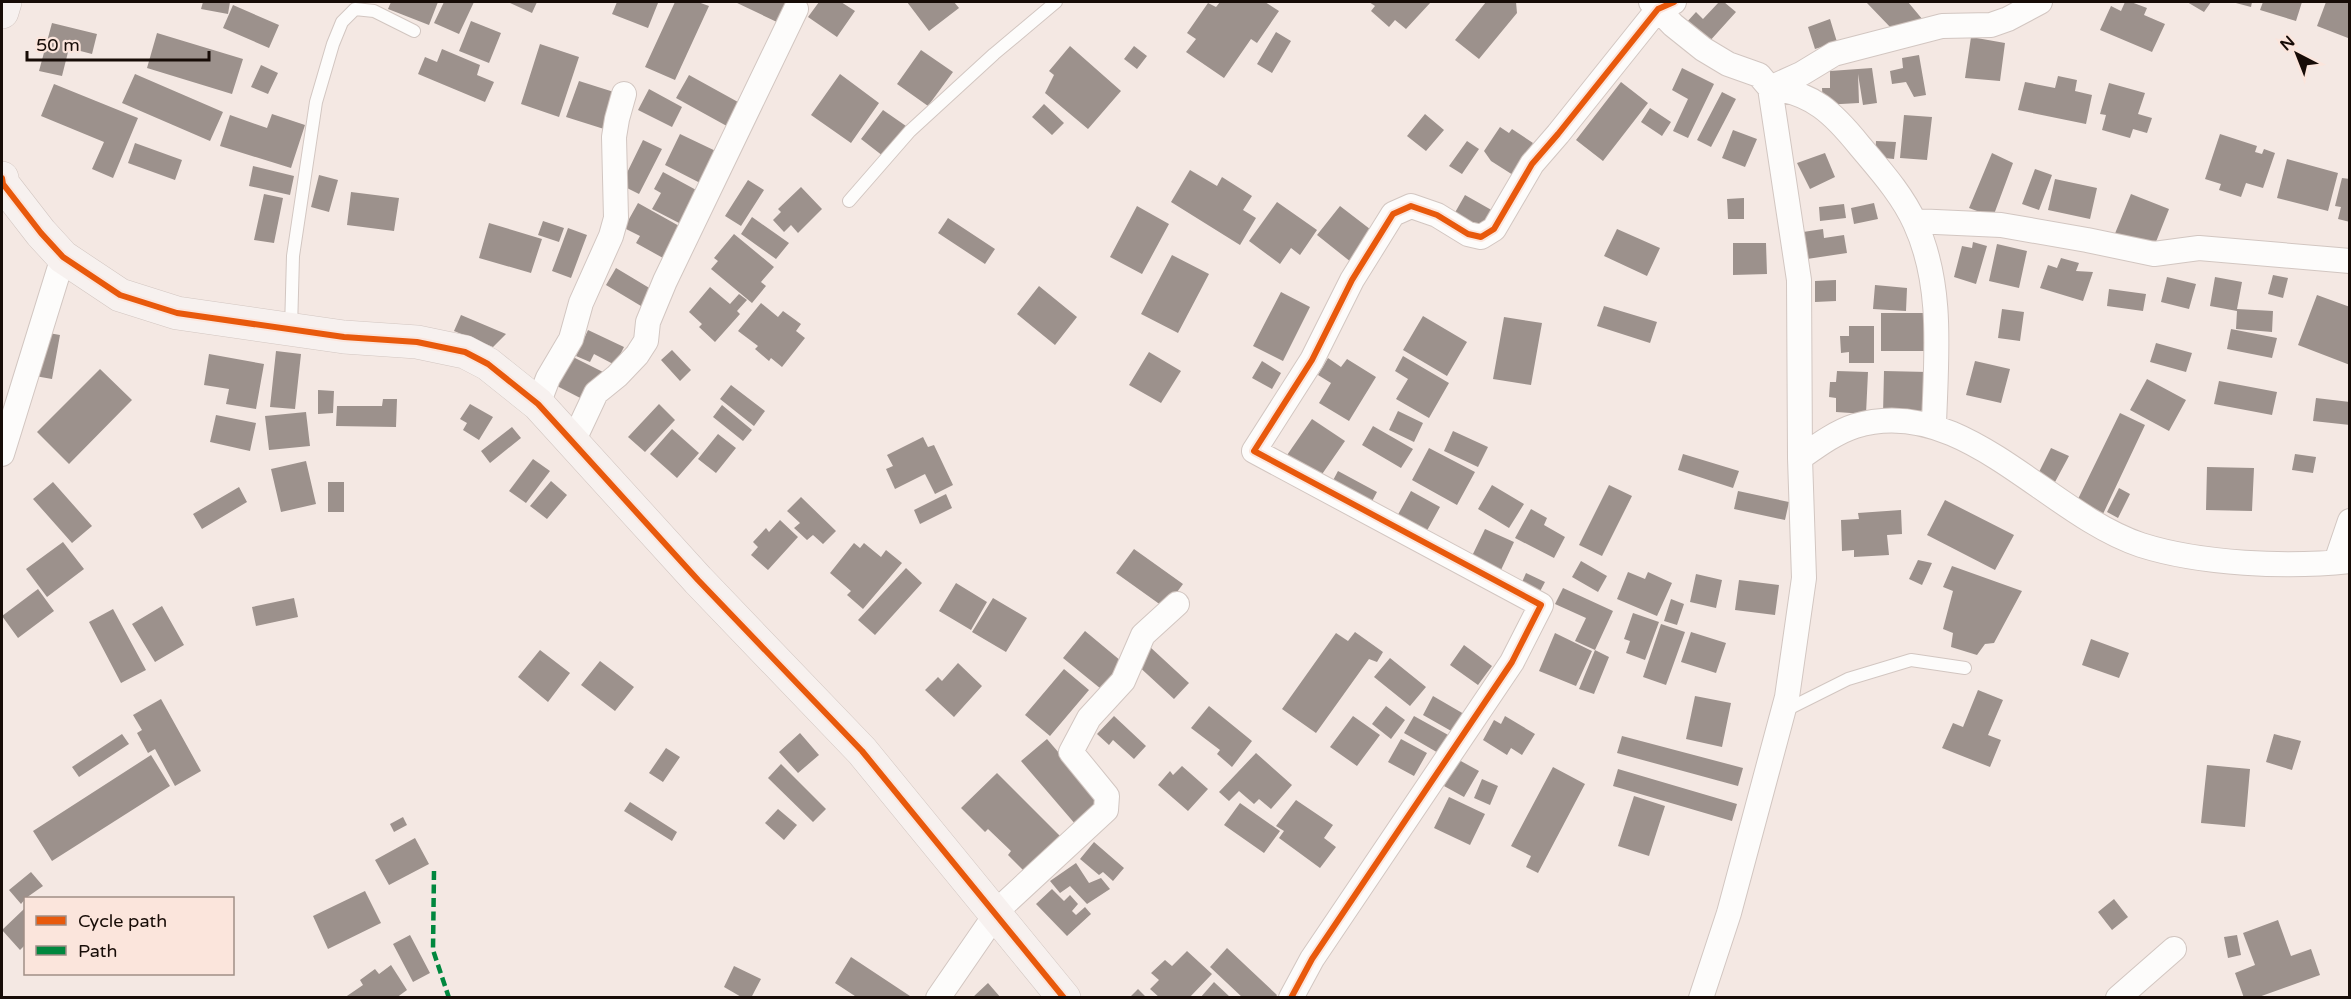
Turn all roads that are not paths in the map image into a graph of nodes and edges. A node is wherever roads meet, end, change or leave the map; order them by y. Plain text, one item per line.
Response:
1 (5, 2) edge
2 (1056, 2) edge
3 (2040, 2) edge
4 (1661, 4) edge
5 (796, 9) dead end
6 (2, 12) edge
7 (414, 31) dead end
8 (1770, 88) junction
9 (624, 94) dead end
10 (2, 182) edge
11 (849, 201) dead end
12 (1914, 221) junction
13 (63, 256) junction
14 (2349, 261) edge
15 (291, 330) junction
16 (538, 404) junction
17 (1934, 425) junction
18 (573, 442) junction
19 (2, 454) edge
20 (1800, 458) junction
21 (2349, 521) edge
22 (2343, 562) edge
23 (1177, 604) dead end
24 (1965, 668) dead end
25 (1783, 712) junction
26 (2174, 949) dead end
27 (938, 998) edge
28 (1064, 998) edge
29 (1292, 998) edge
30 (1701, 998) edge
31 (2118, 998) edge

1 - 6 street
2 - 11 lane
3 - 8 street
4 - 8 street
4 - 29 street
5 - 18 street
7 - 15 lane
8 - 12 street
8 - 20 street
9 - 16 street
10 - 13 street
12 - 14 street
12 - 17 street
13 - 15 street
13 - 19 street
15 - 16 street
16 - 18 street
17 - 20 street
17 - 22 street
18 - 28 street
20 - 25 street
21 - 22 street
23 - 27 street
24 - 25 lane
25 - 30 street
26 - 31 street

